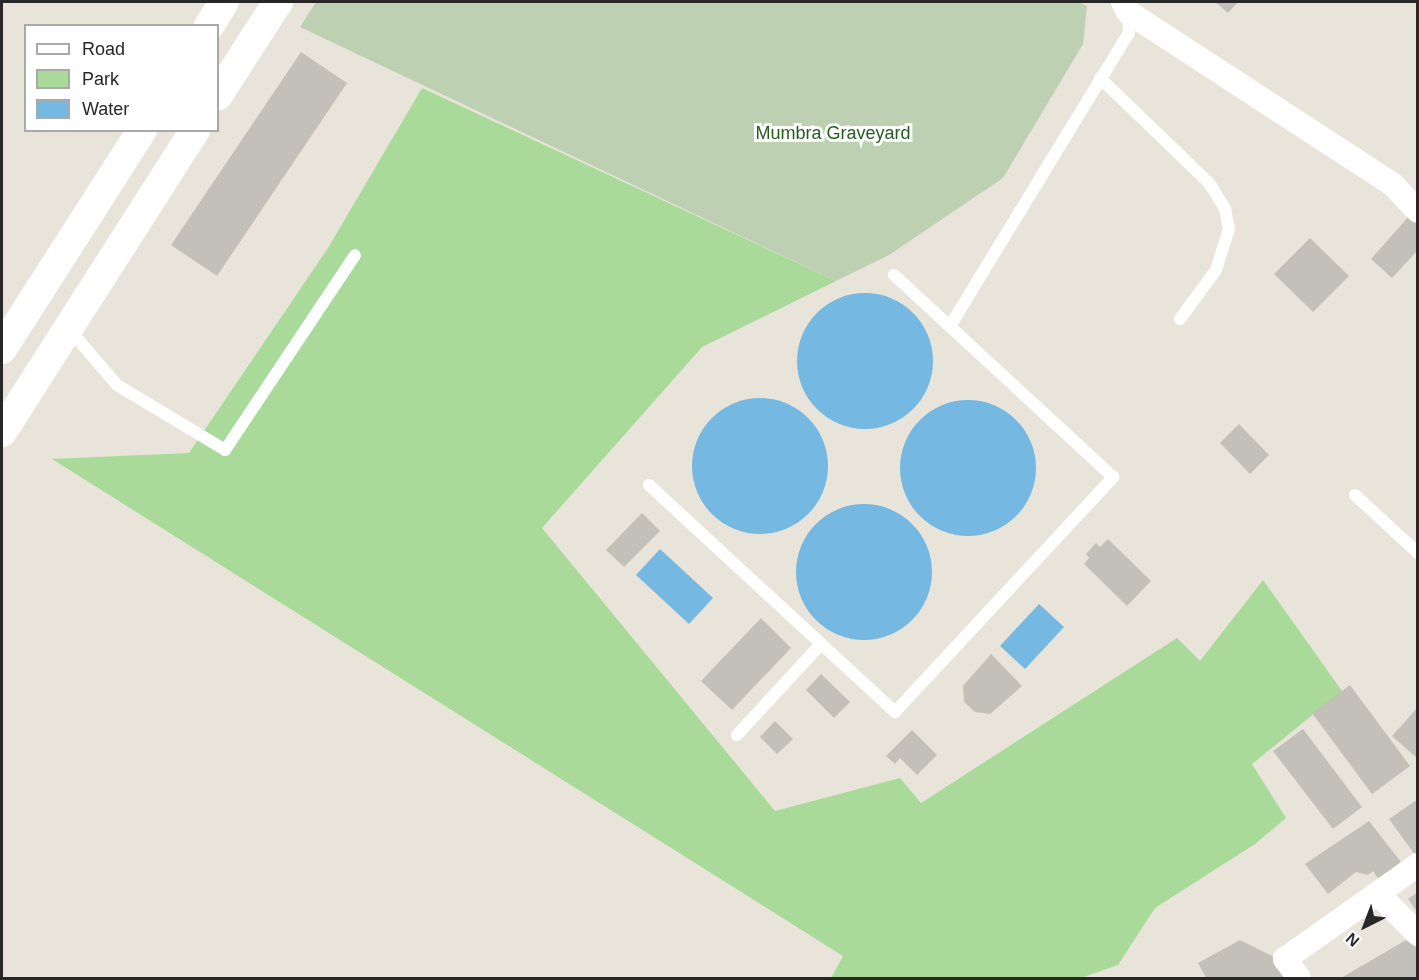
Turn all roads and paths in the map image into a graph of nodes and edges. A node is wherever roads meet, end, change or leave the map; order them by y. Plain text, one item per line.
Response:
1 (224, 2) edge
2 (278, 2) edge
3 (1125, 7) edge
4 (210, 24) edge
5 (1100, 78) junction
6 (219, 93) edge
7 (141, 132) edge
8 (194, 132) edge
9 (1418, 211) edge
10 (355, 255) dead end
11 (894, 274) dead end
12 (1180, 319) dead end
13 (950, 326) junction
14 (68, 328) junction
15 (2, 349) edge
16 (2, 432) edge
17 (649, 485) dead end
18 (1355, 495) dead end
19 (1418, 553) edge
20 (822, 644) junction
21 (737, 735) dead end
22 (1418, 865) edge
23 (1378, 894) junction
24 (1418, 934) edge
25 (1292, 969) edge

1 - 4 street
2 - 6 street
3 - 5 lane
3 - 9 street
5 - 12 lane
5 - 13 lane
7 - 15 street
8 - 14 street
10 - 14 lane
11 - 13 lane
13 - 20 lane
14 - 16 street
17 - 20 lane
18 - 19 lane
20 - 21 lane
22 - 23 street
23 - 24 street
23 - 25 street

